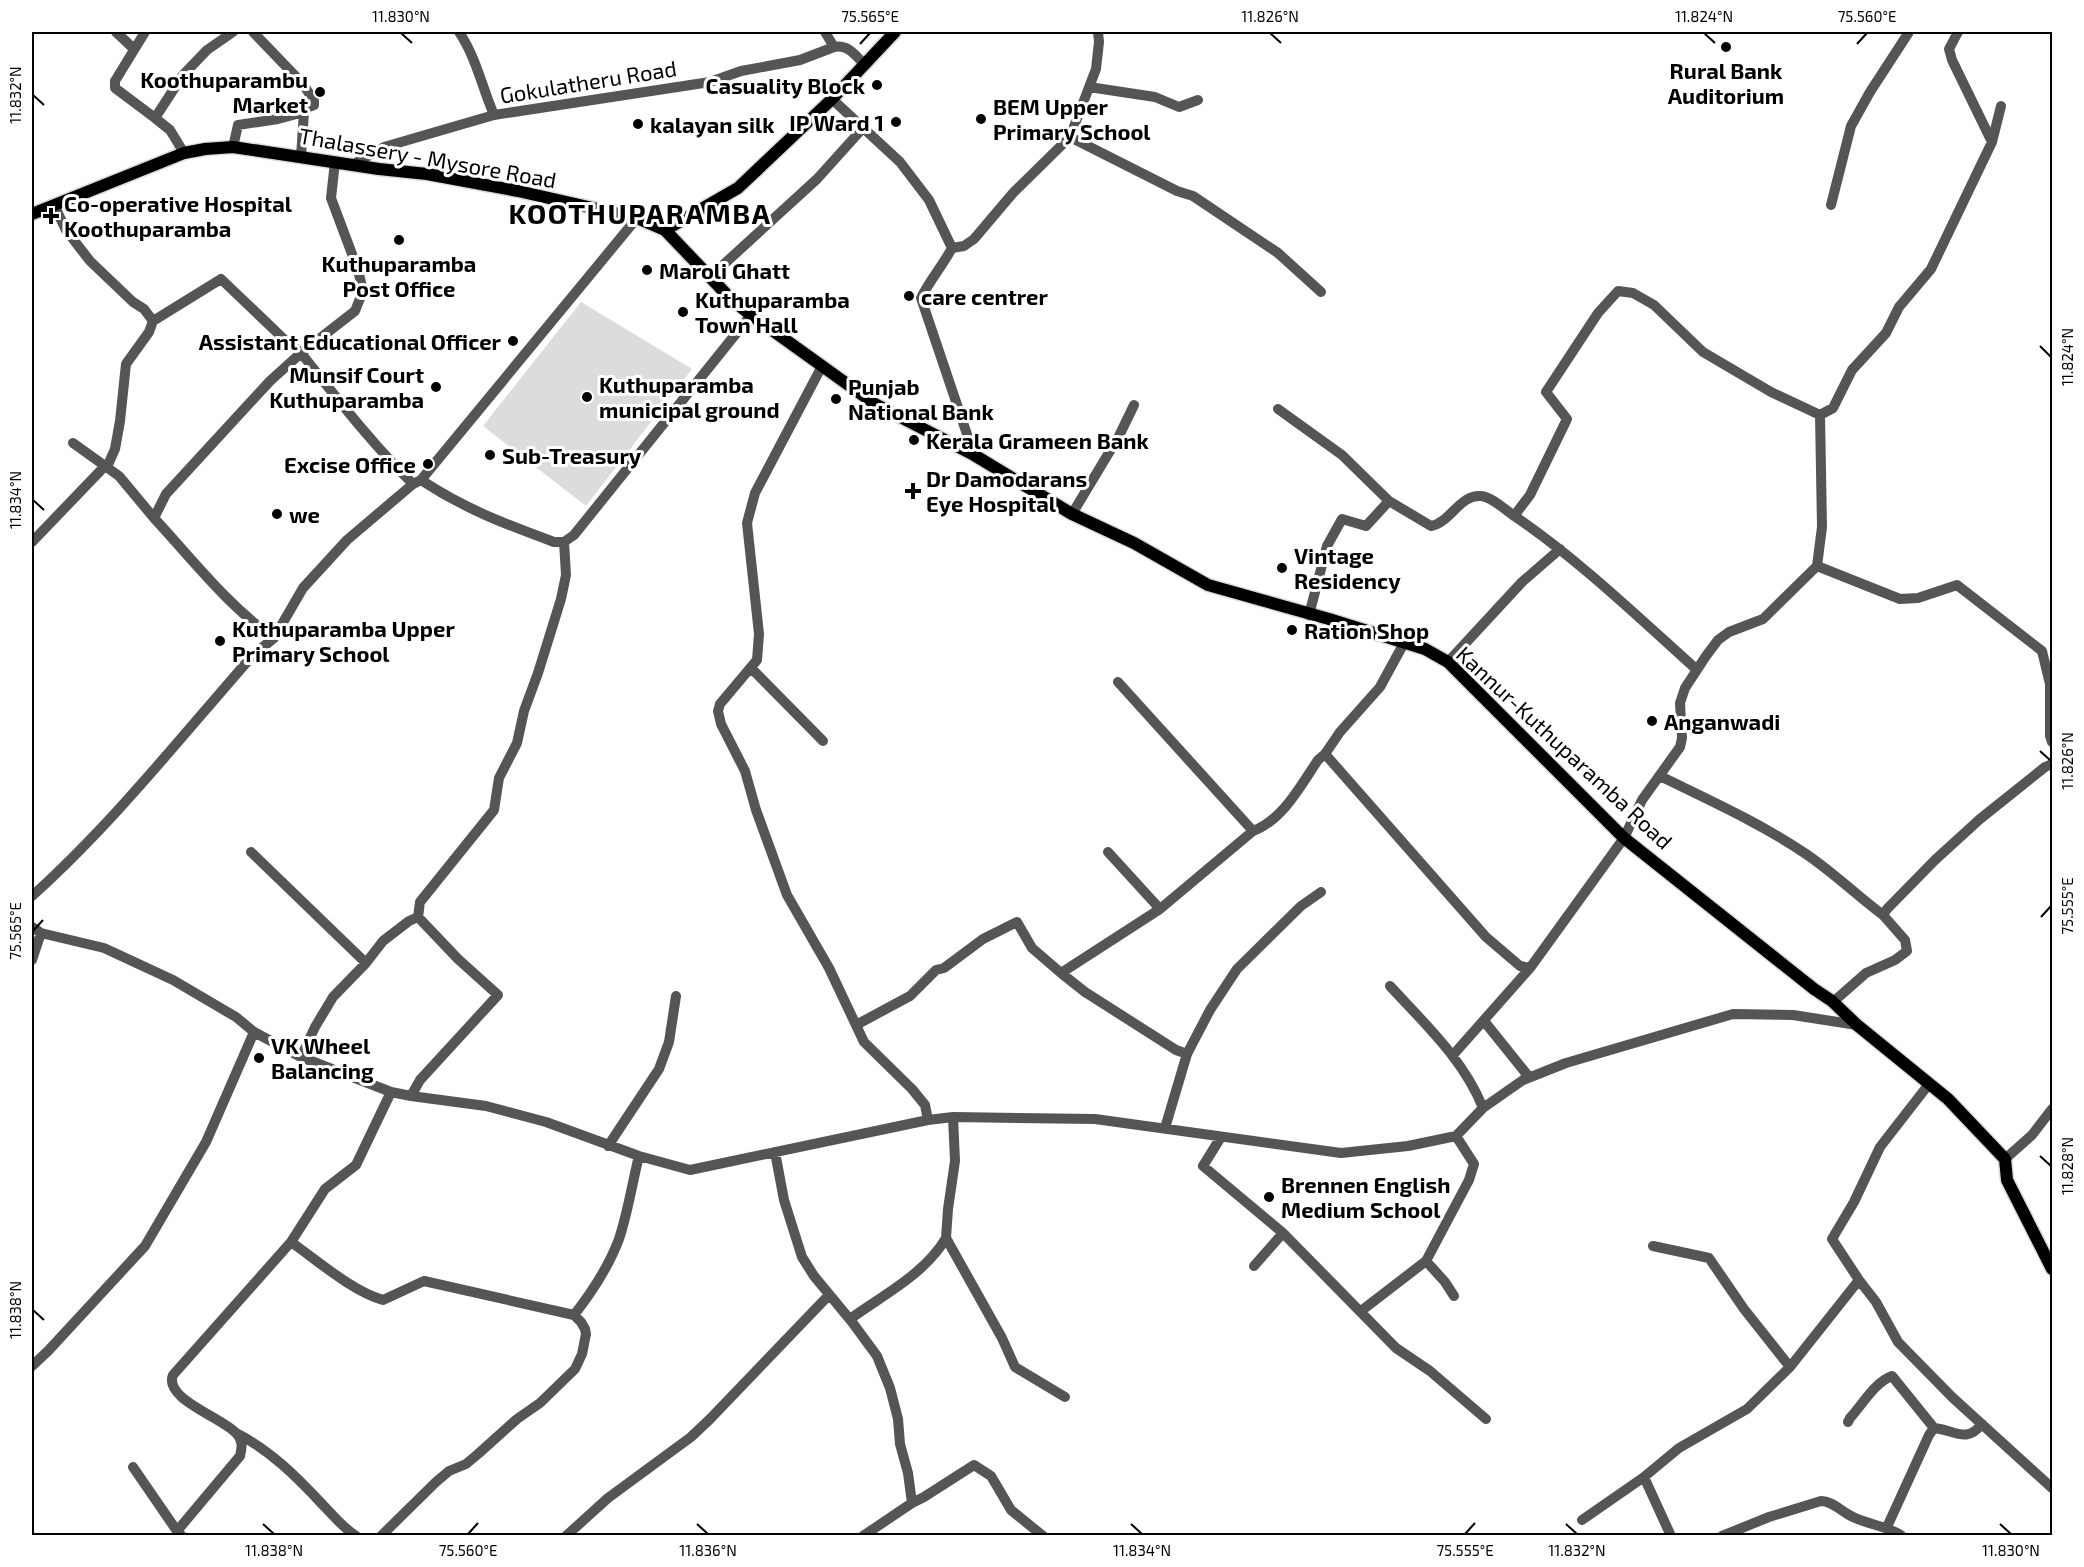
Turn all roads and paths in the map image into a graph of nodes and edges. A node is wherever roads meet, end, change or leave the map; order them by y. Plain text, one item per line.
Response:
1 (116, 32) edge
2 (145, 32) edge
3 (233, 32) edge
4 (253, 32) edge
5 (459, 32) edge
6 (825, 32) edge
7 (895, 32) edge
8 (1098, 32) edge
9 (1909, 32) edge
10 (1958, 32) edge
11 (834, 47) junction
12 (134, 49) junction
13 (864, 65) junction
14 (1089, 87) junction
15 (832, 99) junction
16 (1198, 100) dead end
17 (2001, 106) dead end
18 (304, 112) junction
19 (494, 115) junction
20 (154, 118) junction
21 (863, 128) junction
22 (1070, 137) junction
23 (1992, 142) junction
24 (233, 147) junction
25 (184, 153) junction
26 (302, 157) junction
27 (335, 162) junction
28 (352, 165) junction
29 (54, 205) junction
30 (1831, 205) dead end
31 (32, 214) edge
32 (637, 218) junction
33 (665, 230) junction
34 (952, 248) junction
35 (711, 276) junction
36 (1321, 292) dead end
37 (751, 315) junction
38 (153, 321) junction
39 (301, 353) junction
40 (822, 366) junction
41 (1134, 405) dead end
42 (1278, 409) dead end
43 (1820, 415) junction
44 (73, 443) dead end
45 (974, 455) junction
46 (106, 467) junction
47 (417, 482) junction
48 (1389, 501) junction
49 (1072, 514) junction
50 (1514, 516) junction
51 (153, 518) junction
52 (32, 542) edge
53 (564, 542) junction
54 (1560, 549) junction
55 (1817, 566) junction
56 (1310, 615) junction
57 (274, 638) junction
58 (1404, 643) junction
59 (1448, 662) junction
60 (751, 668) junction
61 (1696, 669) junction
62 (1118, 682) dead end
63 (823, 741) dead end
64 (2052, 742) edge
65 (1325, 754) junction
66 (2052, 764) edge
67 (1660, 776) junction
68 (1253, 831) junction
69 (1624, 838) junction
70 (251, 852) dead end
71 (1108, 852) dead end
72 (1321, 891) dead end
73 (32, 896) edge
74 (1160, 909) junction
75 (1883, 915) junction
76 (418, 917) junction
77 (36, 930) edge
78 (32, 960) edge
79 (366, 963) junction
80 (1530, 968) junction
81 (1061, 973) junction
82 (1390, 986) dead end
83 (676, 996) dead end
84 (1833, 1002) junction
85 (1484, 1021) junction
86 (856, 1025) junction
87 (1857, 1025) junction
88 (254, 1032) junction
89 (1188, 1054) junction
90 (1453, 1055) junction
91 (301, 1056) junction
92 (1529, 1077) junction
93 (1929, 1084) junction
94 (391, 1092) junction
95 (411, 1096) junction
96 (1483, 1108) junction
97 (2052, 1109) edge
98 (953, 1117) junction
99 (928, 1120) junction
100 (1165, 1128) junction
101 (1456, 1136) junction
102 (1221, 1137) junction
103 (608, 1146) junction
104 (774, 1152) junction
105 (639, 1156) junction
106 (2005, 1159) junction
107 (1283, 1233) junction
108 (946, 1238) junction
109 (291, 1242) junction
110 (1653, 1246) dead end
111 (1426, 1261) junction
112 (1254, 1266) dead end
113 (2052, 1269) edge
114 (1859, 1280) junction
115 (829, 1295) junction
116 (1454, 1296) dead end
117 (1361, 1311) junction
118 (574, 1315) junction
119 (850, 1319) junction
120 (32, 1366) edge
121 (1790, 1367) junction
122 (1065, 1398) dead end
123 (1486, 1419) dead end
124 (1848, 1422) dead end
125 (1982, 1424) junction
126 (1934, 1428) junction
127 (236, 1433) junction
128 (133, 1467) dead end
129 (1644, 1477) junction
130 (2052, 1488) edge
131 (912, 1503) junction
132 (1582, 1520) dead end
133 (1887, 1527) junction
134 (179, 1533) edge
135 (356, 1536) edge
136 (381, 1536) edge
137 (566, 1536) edge
138 (863, 1536) edge
139 (1043, 1536) edge
140 (1671, 1536) edge
141 (1722, 1536) edge
142 (1902, 1536) edge

1 - 12 street
2 - 12 street
3 - 20 street
4 - 18 street
5 - 19 street
6 - 11 street
7 - 13 main road
8 - 14 street
9 - 30 street
10 - 23 street
11 - 13 street
11 - 19 street, Gokulatheru Road
12 - 20 street
13 - 15 main road
14 - 16 street
14 - 22 street
15 - 21 street
15 - 33 main road
17 - 23 street
18 - 24 street
18 - 26 street
19 - 28 street, Gokulatheru Road
20 - 25 street
21 - 34 street
21 - 35 street
22 - 34 street
22 - 36 street
23 - 43 street
24 - 25 main road, Thalassery - Mysore Road
24 - 26 main road, Thalassery - Mysore Road
25 - 29 main road, Thalassery - Mysore Road
26 - 27 main road, Thalassery - Mysore Road
27 - 28 main road, Thalassery - Mysore Road
27 - 39 street
28 - 32 main road, Thalassery - Mysore Road
29 - 31 main road, Thalassery - Mysore Road
29 - 38 street
32 - 33 main road, Thalassery - Mysore Road
32 - 47 street
33 - 35 main road, Kannur-Kuthuparamba Road
34 - 45 street
35 - 37 main road, Kannur-Kuthuparamba Road
37 - 40 main road, Kannur-Kuthuparamba Road
37 - 53 street
38 - 39 street
38 - 46 street
39 - 47 street
39 - 51 street
40 - 45 main road, Kannur-Kuthuparamba Road
40 - 60 street
41 - 49 street
42 - 48 street
43 - 50 street
43 - 55 street
44 - 46 street
45 - 49 main road, Kannur-Kuthuparamba Road
46 - 51 street
46 - 52 street
47 - 53 street
47 - 57 street
48 - 50 street
48 - 56 street
49 - 56 main road, Kannur-Kuthuparamba Road
50 - 54 street
51 - 57 street
53 - 76 street
54 - 59 street
54 - 61 street
55 - 61 street
55 - 64 street
56 - 58 main road, Kannur-Kuthuparamba Road
57 - 73 street
58 - 59 main road, Kannur-Kuthuparamba Road
58 - 65 street
59 - 69 main road, Kannur-Kuthuparamba Road
60 - 63 street
60 - 86 street
61 - 67 street
62 - 68 street
65 - 68 street
65 - 80 street
66 - 75 street
67 - 69 street
67 - 75 street
68 - 74 street
69 - 80 street
69 - 84 main road, Kannur-Kuthuparamba Road
70 - 79 street
71 - 74 street
72 - 89 street
74 - 81 street
75 - 84 street
76 - 79 street
76 - 95 street
77 - 78 street
77 - 88 street
79 - 91 street
80 - 85 street
81 - 86 street
81 - 89 street
82 - 90 street
83 - 103 street
84 - 87 main road, Kannur-Kuthuparamba Road
85 - 90 street
85 - 92 street
86 - 99 street
87 - 92 street
87 - 93 main road, Kannur-Kuthuparamba Road
88 - 91 street
88 - 120 street
89 - 100 street
90 - 96 street
91 - 94 street
92 - 96 street
93 - 106 main road, Kannur-Kuthuparamba Road
93 - 114 street
94 - 95 street
94 - 109 street
95 - 103 street
96 - 101 street
97 - 106 street
98 - 99 street
98 - 100 street
98 - 108 street
99 - 104 street
100 - 102 street
101 - 102 street
101 - 111 street
102 - 107 street
103 - 105 street
104 - 105 street
104 - 115 street
105 - 118 street
106 - 113 main road
107 - 112 street
107 - 117 street
108 - 119 street
108 - 122 street
109 - 118 street
109 - 127 street
110 - 121 street
111 - 116 street
111 - 117 street
114 - 121 street
114 - 125 street
115 - 119 street
115 - 137 street
117 - 123 street
118 - 136 street
119 - 131 street
121 - 129 street
124 - 126 street
125 - 126 street
125 - 130 street
126 - 133 street
127 - 134 street
127 - 135 street
128 - 134 street
129 - 132 street
129 - 140 street
131 - 138 street
131 - 139 street
133 - 141 street
133 - 142 street

